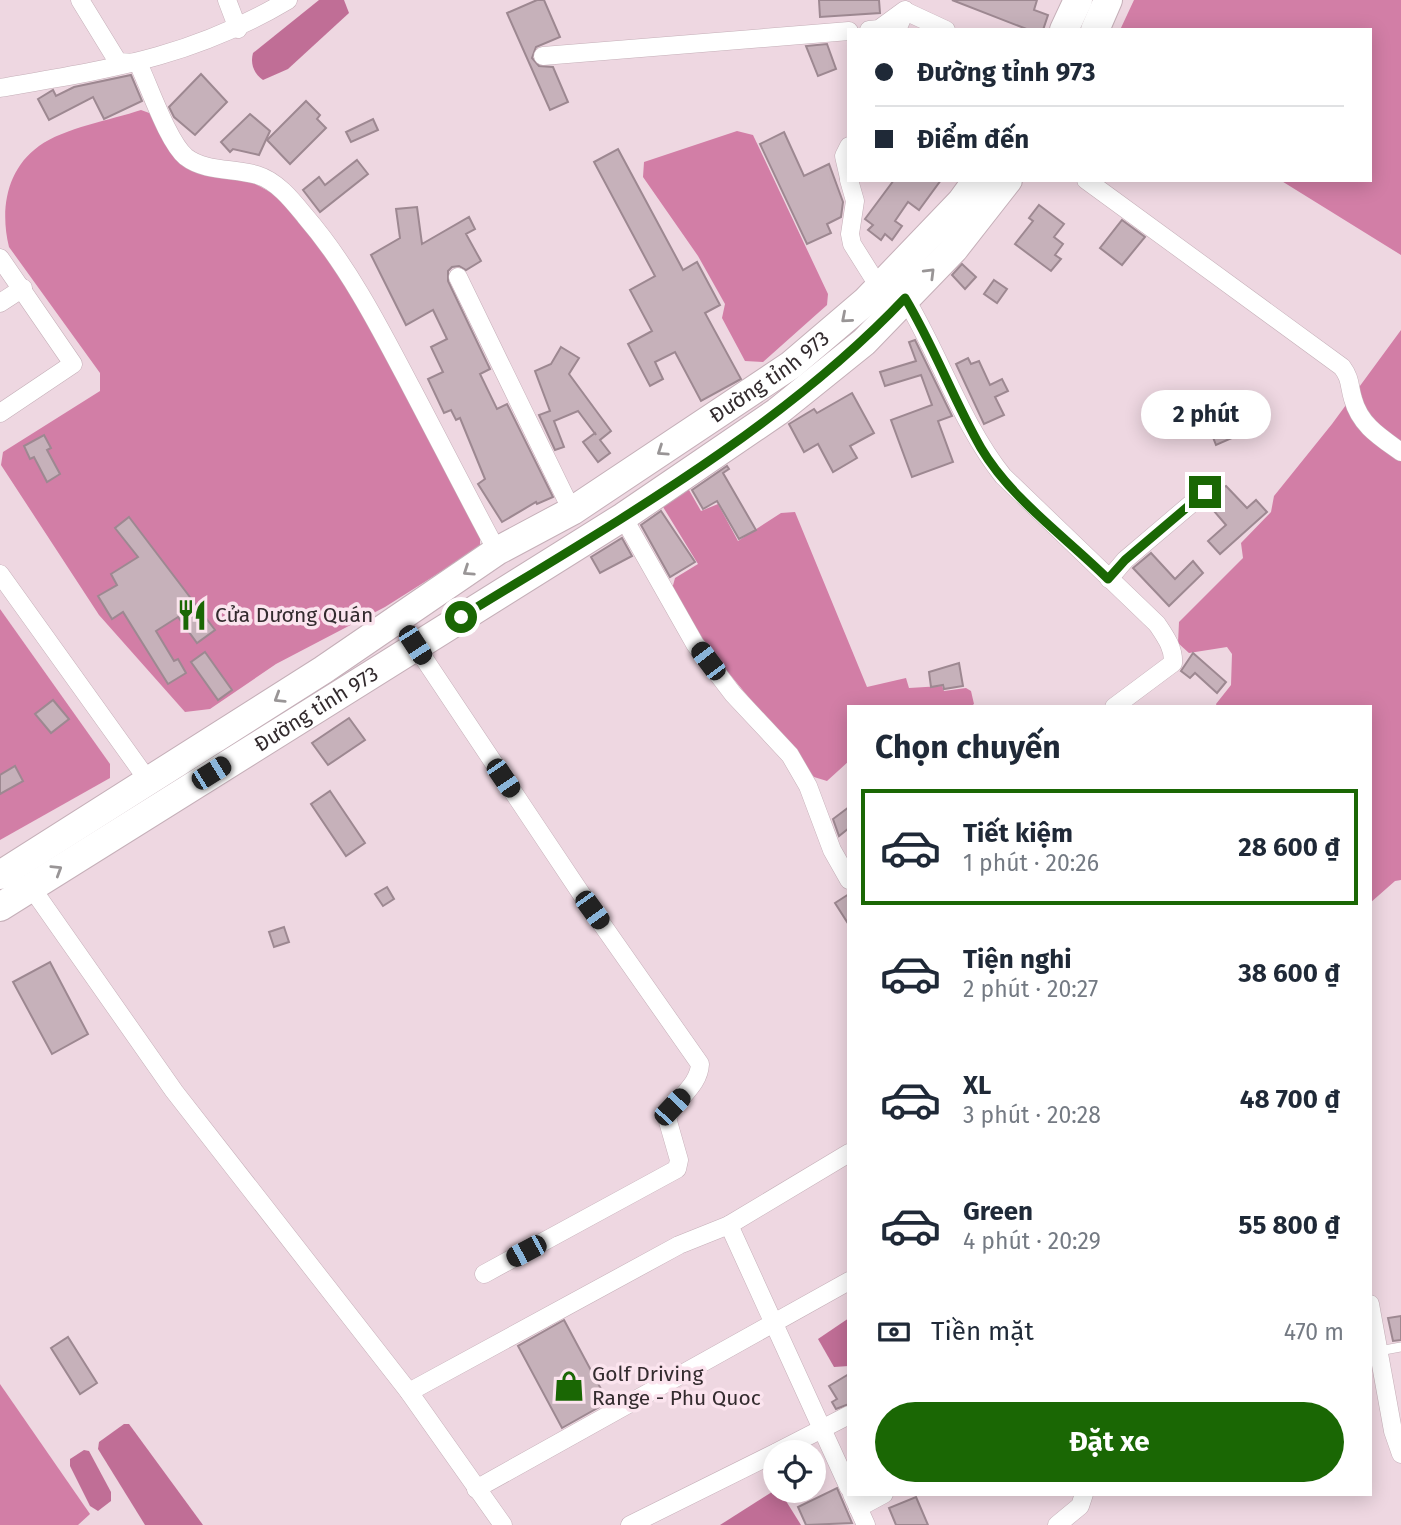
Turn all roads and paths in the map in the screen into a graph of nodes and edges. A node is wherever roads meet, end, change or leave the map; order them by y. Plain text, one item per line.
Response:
1 (80, 0) edge
2 (227, 0) edge
3 (288, 0) edge
4 (1078, 0) edge
5 (1108, 0) edge
6 (907, 5) edge
7 (879, 28) edge
8 (898, 28) edge
9 (943, 28) edge
10 (1065, 28) edge
11 (1096, 28) edge
12 (238, 29) junction
13 (847, 32) edge
14 (543, 56) dead end
15 (138, 64) junction
16 (0, 88) edge
17 (847, 150) edge
18 (847, 170) edge
19 (850, 182) edge
20 (975, 182) edge
21 (1006, 182) edge
22 (1089, 182) edge
23 (0, 258) edge
24 (458, 277) dead end
25 (879, 287) junction
26 (23, 288) junction
27 (905, 298) junction
28 (0, 303) edge
29 (0, 413) edge
30 (1401, 452) edge
31 (1205, 492) dead end
32 (572, 511) junction
33 (622, 517) junction
34 (497, 551) junction
35 (0, 574) edge
36 (1108, 579) junction
37 (415, 645) junction
38 (1117, 705) edge
39 (147, 779) junction
40 (0, 875) edge
41 (847, 876) edge
42 (31, 887) junction
43 (0, 907) edge
44 (847, 1154) edge
45 (729, 1225) junction
46 (484, 1274) dead end
47 (847, 1283) edge
48 (1372, 1316) edge
49 (776, 1324) junction
50 (1401, 1347) edge
51 (1378, 1352) junction
52 (409, 1392) junction
53 (847, 1416) edge
54 (822, 1431) junction
55 (803, 1440) edge
56 (1401, 1454) edge
57 (763, 1459) edge
58 (847, 1484) edge
59 (476, 1489) junction
60 (881, 1496) edge
61 (1083, 1496) edge
62 (859, 1509) edge
63 (503, 1525) edge
64 (630, 1525) edge
65 (1057, 1525) edge

1 - 15 street
2 - 12 street
3 - 12 street
4 - 10 main road
5 - 11 main road
6 - 7 street
6 - 8 street
6 - 9 street
12 - 15 street
13 - 14 street
15 - 16 street
15 - 34 street
17 - 18 street
19 - 25 street
20 - 25 main road, Đường tỉnh 973
27 -> 21 main road, Đường tỉnh 973
22 - 30 street
23 - 26 street
24 - 32 street
25 -> 32 main road, Đường tỉnh 973
26 - 28 street
26 - 29 street
27 - 33 main road, Đường tỉnh 973
27 - 36 street
31 - 36 street
32 - 34 main road, Đường tỉnh 973
33 - 37 main road, Đường tỉnh 973
33 - 41 street
34 -> 39 main road, Đường tỉnh 973
35 - 39 street
36 - 38 street
42 -> 37 main road, Đường tỉnh 973
37 - 46 street
39 - 40 main road, Đường tỉnh 973
42 - 43 main road, Đường tỉnh 973
42 - 52 street
44 - 45 street
45 - 49 street
45 - 52 street
47 - 49 street
48 - 51 street
49 - 54 street
49 - 59 street
50 - 51 lane
51 - 56 street
52 - 59 street
53 - 54 street
54 - 55 street
54 - 58 street
57 - 64 street
59 - 63 street
60 - 62 street
61 - 65 street

